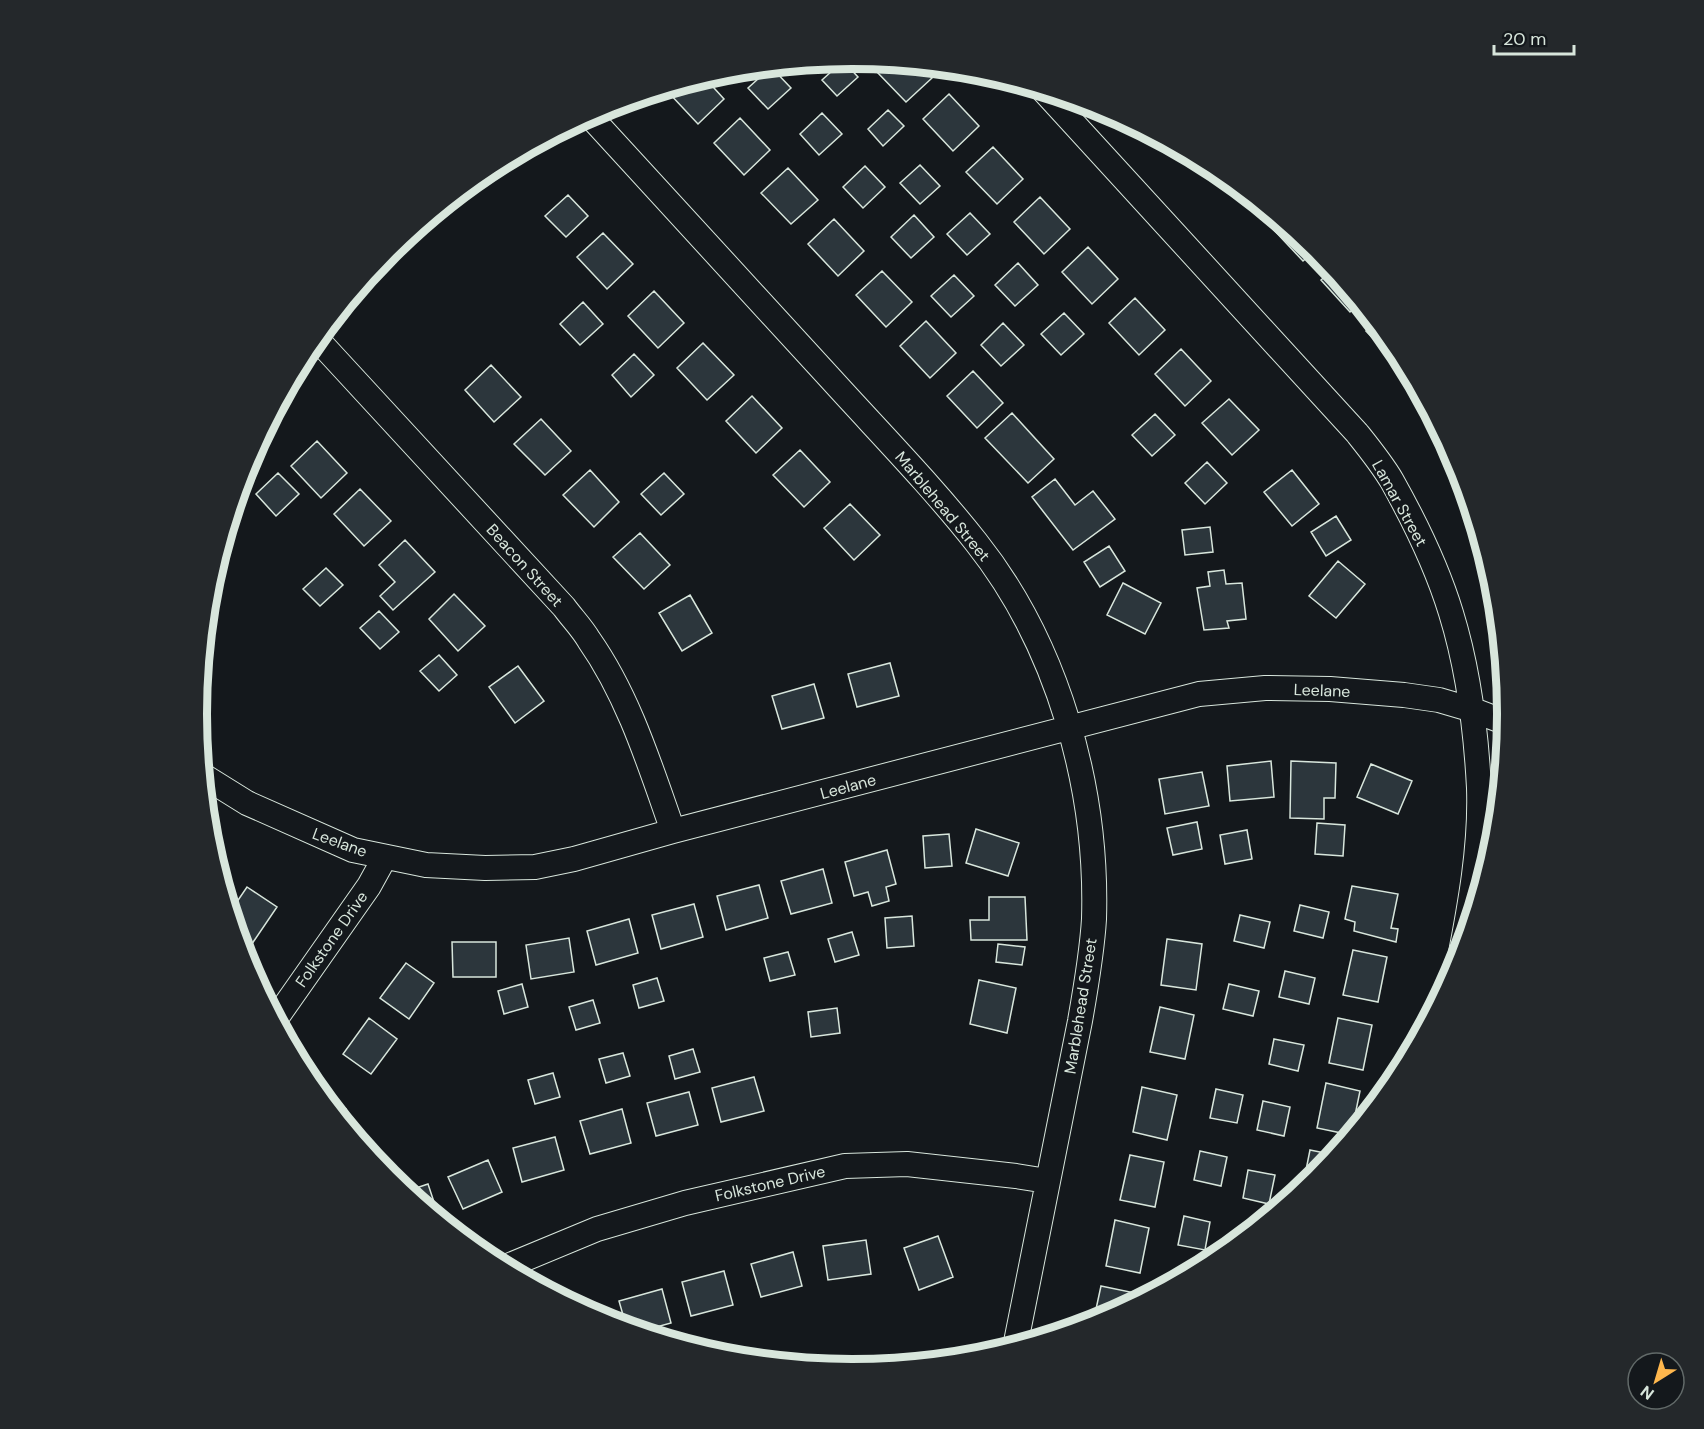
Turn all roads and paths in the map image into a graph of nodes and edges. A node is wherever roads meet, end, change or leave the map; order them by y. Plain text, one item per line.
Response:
1 (1052, 101) edge
2 (596, 122) edge
3 (323, 345) edge
4 (1473, 710) junction
5 (1498, 719) edge
6 (1070, 729) junction
7 (210, 780) edge
8 (673, 831) junction
9 (385, 857) junction
10 (1471, 897) edge
11 (280, 1013) edge
12 (1047, 1181) junction
13 (513, 1264) edge
14 (1017, 1339) edge

1 - 4 street, Lamar Street
2 - 6 street, Marblehead Street
3 - 8 street, Beacon Street
4 - 5 street, Leelane
4 - 6 street, Leelane
4 - 10 street, Lamar Street
6 - 8 street, Leelane
6 - 12 street, Marblehead Street
7 - 9 street, Leelane
8 - 9 street, Leelane
9 - 11 street, Folkstone Drive
12 - 13 street, Folkstone Drive
12 - 14 street, Marblehead Street

